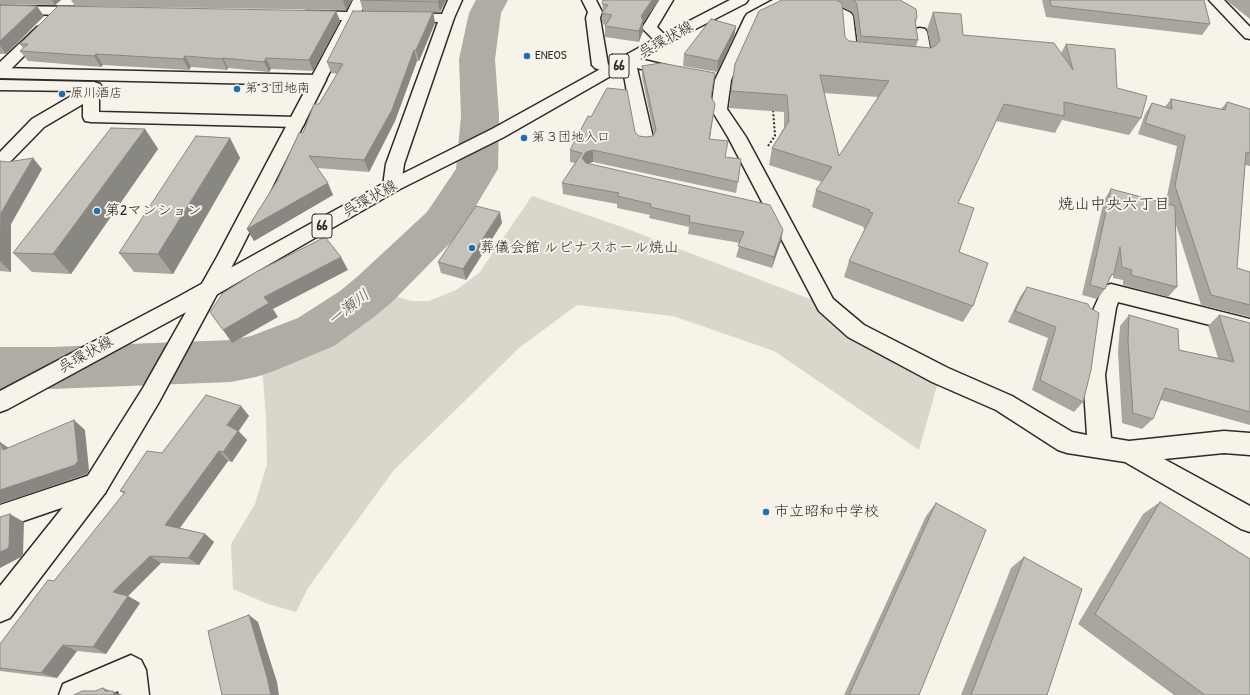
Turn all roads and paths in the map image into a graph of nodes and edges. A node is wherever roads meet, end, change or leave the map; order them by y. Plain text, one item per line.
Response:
1 (71, 0) edge
2 (360, 0) edge
3 (455, 0) edge
4 (589, 0) edge
5 (666, 0) edge
6 (741, 0) edge
7 (783, 0) edge
8 (814, 0) edge
9 (1216, 0) edge
10 (0, 10) edge
11 (60, 11) junction
12 (98, 11) edge
13 (292, 15) edge
14 (351, 16) junction
15 (447, 18) junction
16 (920, 32) dead end
17 (1250, 35) edge
18 (667, 38) junction
19 (600, 65) dead end
20 (629, 66) junction
21 (0, 72) edge
22 (685, 73) edge
23 (318, 80) junction
24 (0, 85) edge
25 (85, 96) junction
26 (772, 109) edge
27 (297, 122) junction
28 (646, 142) edge
29 (0, 162) edge
30 (756, 172) junction
31 (392, 186) junction
32 (753, 204) edge
33 (776, 210) junction
34 (209, 290) junction
35 (1250, 327) edge
36 (0, 402) edge
37 (1250, 444) edge
38 (1100, 448) junction
39 (1129, 452) junction
40 (96, 485) junction
41 (0, 517) edge
42 (1250, 520) edge
43 (0, 608) edge
44 (74, 695) edge
45 (134, 695) edge

1 - 11 street
2 - 14 street
3 - 15 street
4 - 19 street
5 - 18 street
6 - 18 street, 呉環状線 / 66
7 - 30 street
8 - 16 street
9 - 17 street
10 - 11 street
11 - 12 street
11 - 21 street
13 - 14 street
14 - 15 street
14 - 23 street
15 - 31 street
18 - 20 street, 呉環状線 / 66
20 - 22 street
20 - 28 street
20 - 31 street, 呉環状線 / 66
21 - 23 street
23 - 27 street
24 - 25 street
25 - 27 street
25 - 29 street
26 - 30 path
27 - 34 street
30 - 33 street
31 - 34 street, 呉環状線 / 66
32 - 33 street
33 - 38 street
34 - 36 street, 呉環状線 / 66
34 - 40 street
35 - 38 street
37 - 39 street
38 - 39 street
39 - 42 street
40 - 41 street
40 - 43 street
44 - 45 street

